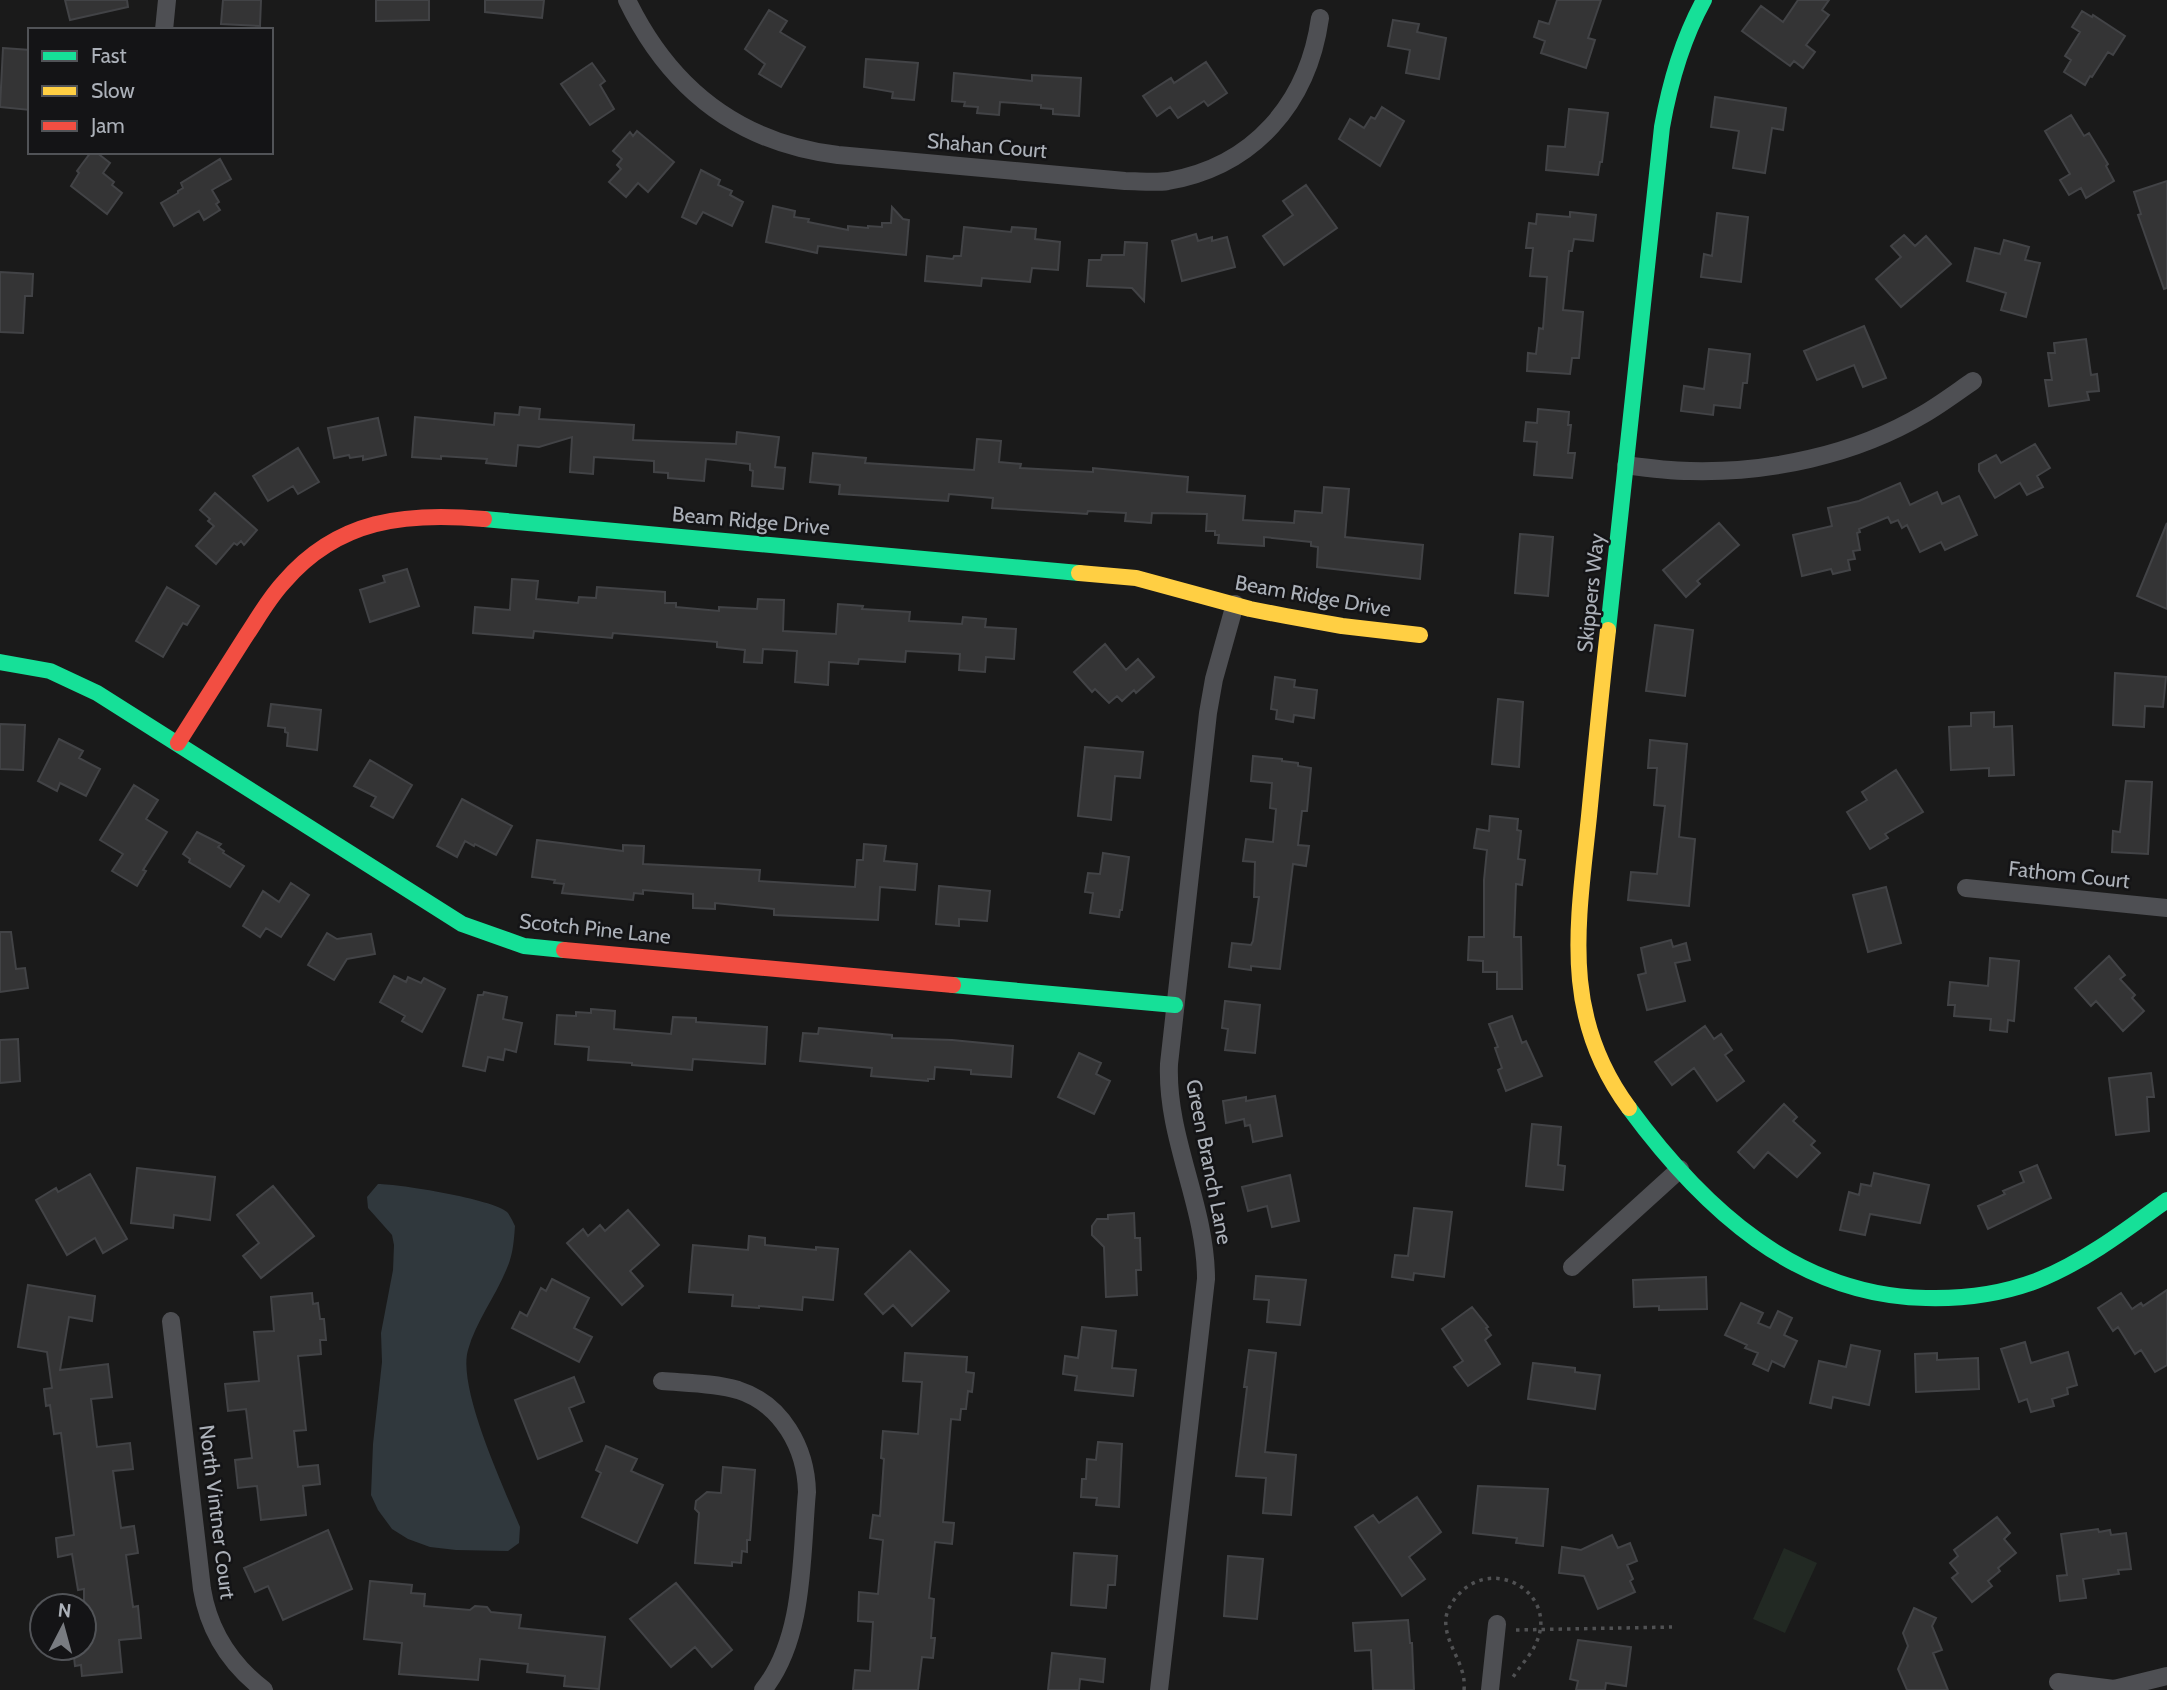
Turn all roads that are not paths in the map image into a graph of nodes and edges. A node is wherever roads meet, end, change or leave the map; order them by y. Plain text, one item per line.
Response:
1 (167, 0) edge
2 (627, 0) edge
3 (1704, 0) edge
4 (1320, 19) dead end
5 (164, 28) edge
6 (1973, 381) dead end
7 (1626, 465) junction
8 (1235, 604) junction
9 (1420, 635) dead end
10 (0, 662) edge
11 (178, 743) junction
12 (1966, 888) dead end
13 (2167, 908) edge
14 (1175, 1005) junction
15 (1680, 1169) junction
16 (2167, 1200) edge
17 (1573, 1267) dead end
18 (171, 1321) dead end
19 (662, 1381) dead end
20 (1496, 1628) road end
21 (2167, 1676) edge
22 (2058, 1682) dead end
23 (264, 1690) edge
24 (763, 1690) edge
25 (1159, 1690) edge
26 (1490, 1690) edge

1 - 5 street
2 - 4 street, Shahan Court
3 - 7 street, Skippers Way
6 - 7 street
7 - 15 street, Skippers Way
8 - 9 street, Beam Ridge Drive
8 - 11 street, Beam Ridge Drive
8 - 14 street, Green Branch Lane
10 - 11 street, Scotch Pine Lane
11 - 14 street, Scotch Pine Lane
12 - 13 street, Fathom Court
14 - 25 street, Green Branch Lane
15 - 16 street, Skippers Way
15 - 17 street
18 - 23 street, North Vintner Court
19 - 24 street
20 - 26 street
21 - 22 street

